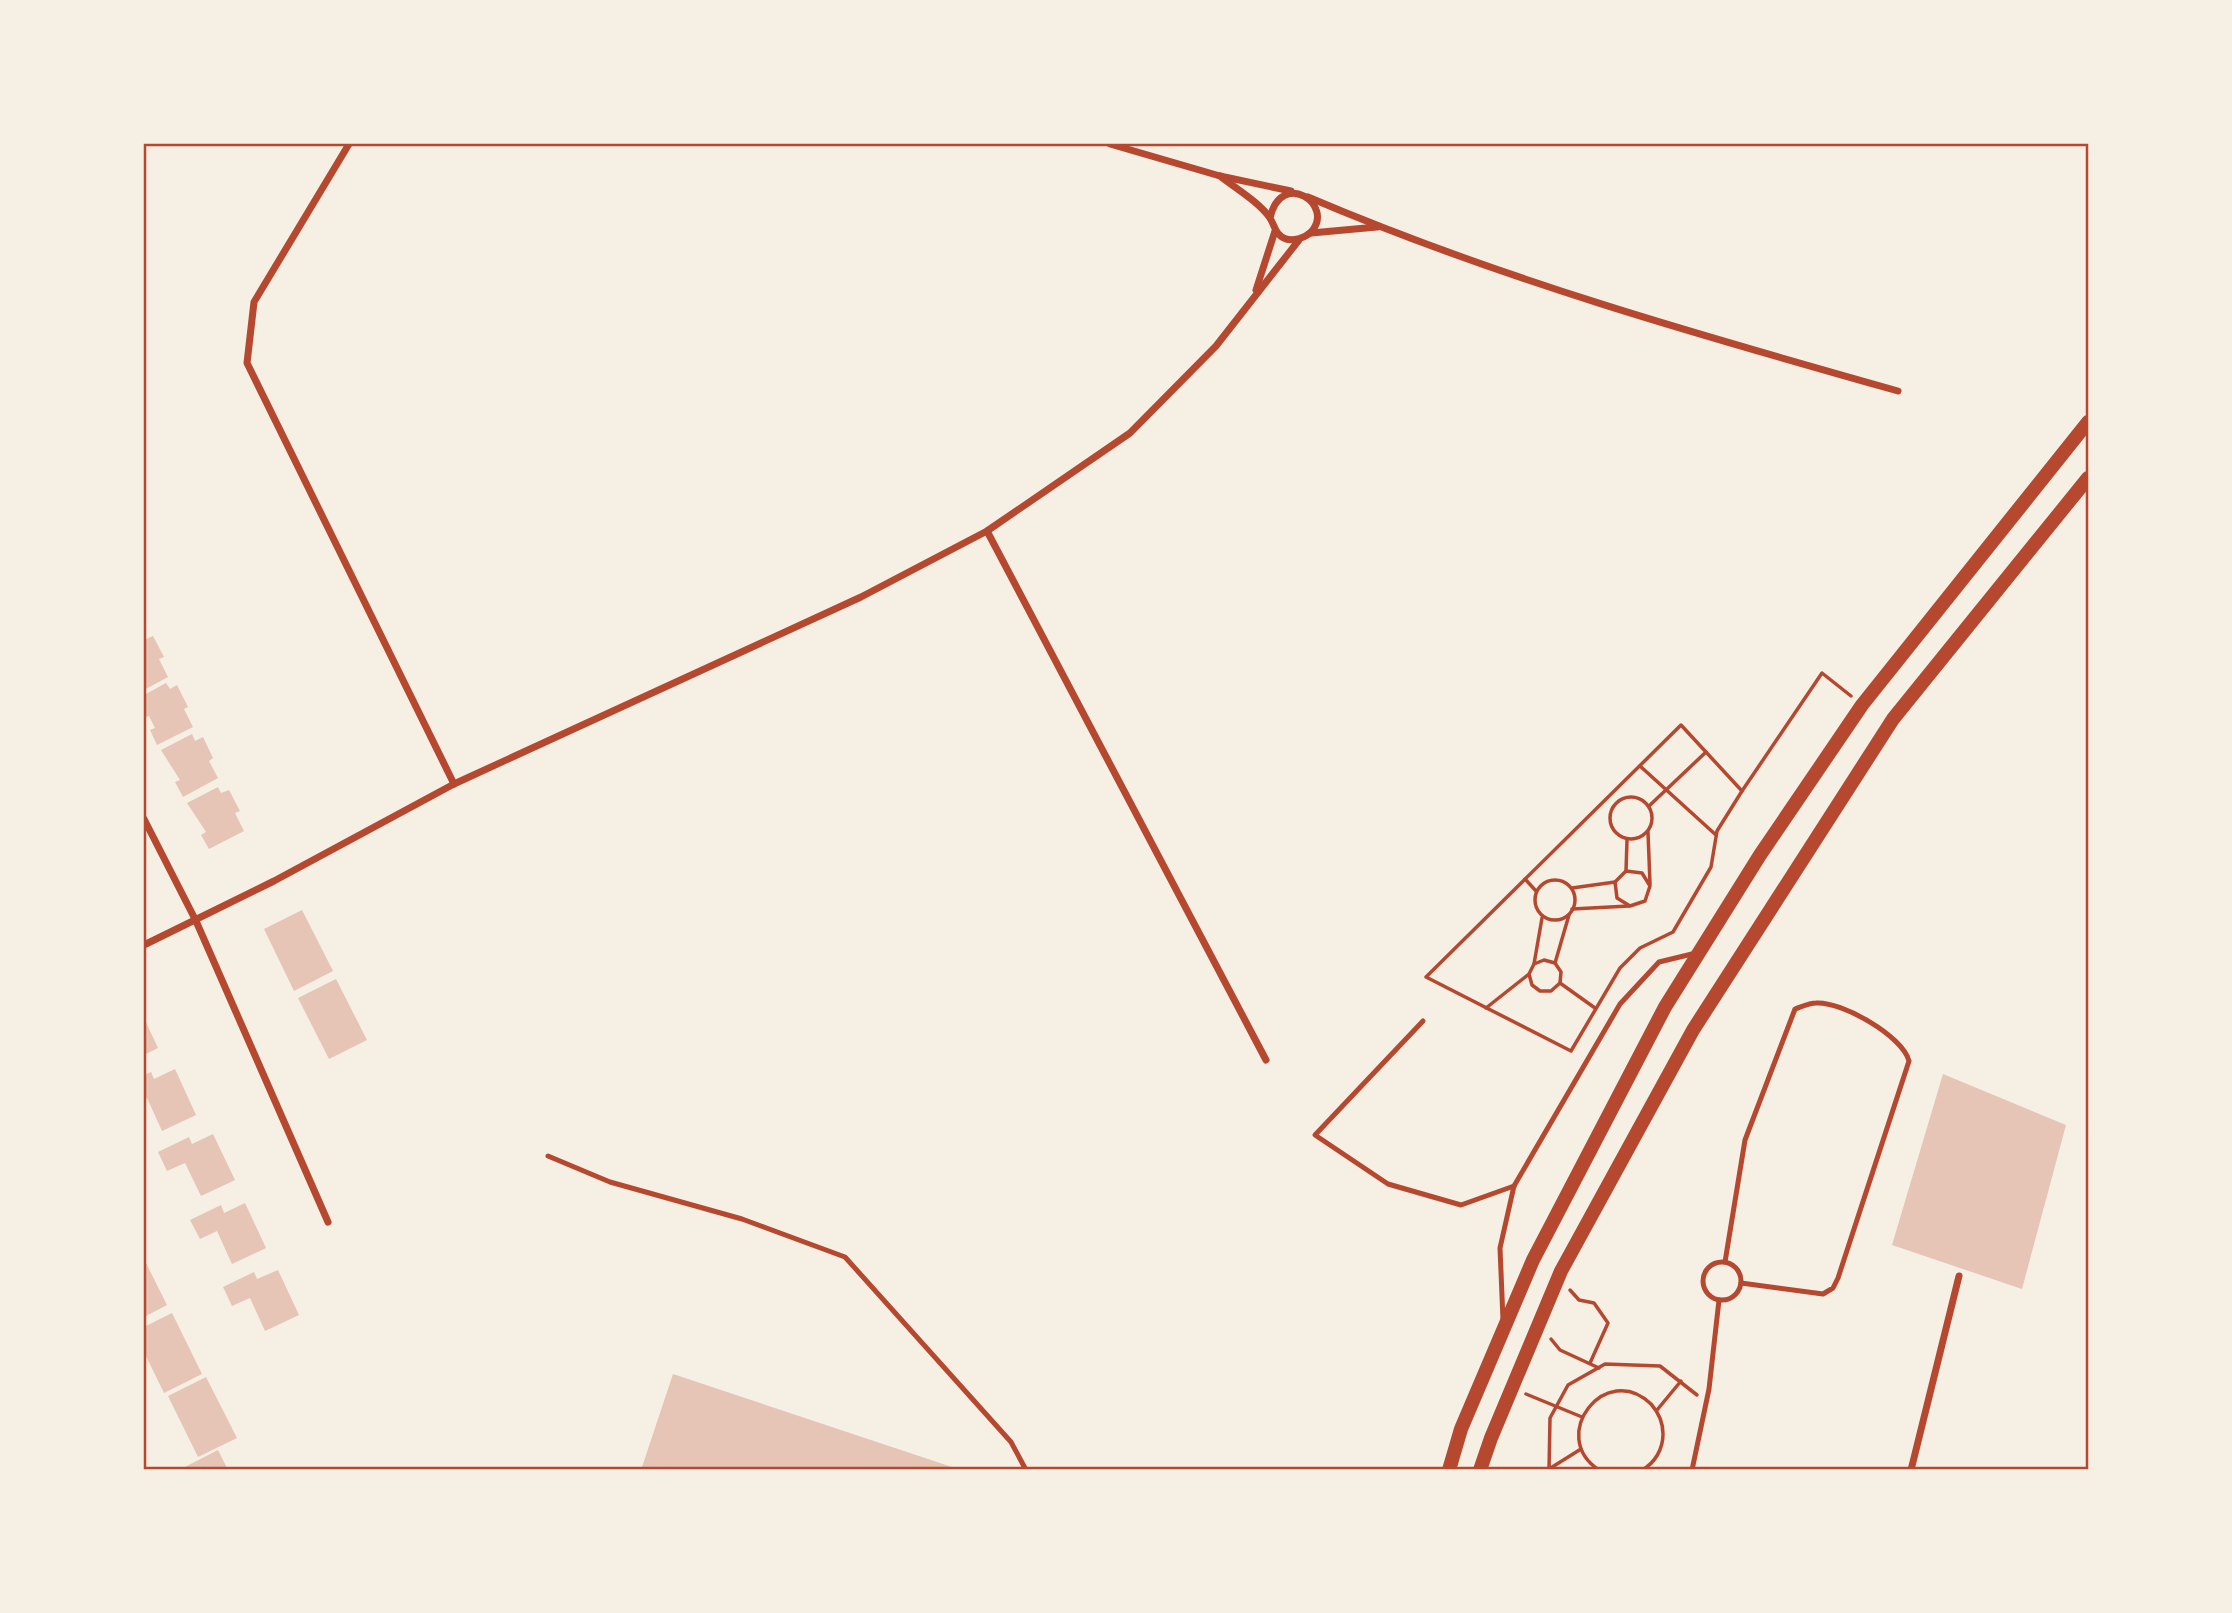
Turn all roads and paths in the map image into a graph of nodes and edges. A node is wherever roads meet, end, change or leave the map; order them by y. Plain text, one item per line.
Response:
1 (349, 144) edge
2 (1110, 144) edge
3 (1220, 176) junction
4 (1295, 192) junction
5 (1308, 197) junction
6 (1270, 218) junction
7 (1378, 227) junction
8 (1275, 231) junction
9 (1311, 233) junction
10 (1299, 240) junction
11 (1254, 294) junction
12 (1898, 391) dead end
13 (2088, 422) edge
14 (2088, 478) edge
15 (987, 531) junction
16 (1861, 705) junction
17 (1706, 752) junction
18 (1640, 766) junction
19 (454, 784) junction
20 (1665, 791) junction
21 (1742, 791) junction
22 (1614, 792) junction
23 (1619, 800) junction
24 (1649, 806) junction
25 (144, 819) edge
26 (1648, 830) junction
27 (1716, 836) junction
28 (1627, 840) junction
29 (1626, 871) junction
30 (1525, 879) junction
31 (1615, 882) junction
32 (1650, 886) junction
33 (1572, 887) junction
34 (1536, 891) junction
35 (1630, 906) junction
36 (1572, 909) junction
37 (1569, 915) junction
38 (1542, 917) junction
39 (196, 921) junction
40 (144, 945) edge
41 (1699, 952) junction
42 (1555, 963) junction
43 (1534, 964) junction
44 (1529, 974) junction
45 (1560, 983) junction
46 (1486, 1008) junction
47 (1596, 1009) junction
48 (1612, 1018) junction
49 (1423, 1021) dead end
50 (1266, 1060) dead end
51 (548, 1156) dead end
52 (1514, 1186) junction
53 (328, 1222) dead end
54 (1725, 1262) junction
55 (1959, 1276) dead end
56 (1558, 1279) junction
57 (1741, 1283) junction
58 (1720, 1300) junction
59 (1540, 1323) junction
60 (1503, 1330) junction
61 (1590, 1363) junction
62 (1599, 1368) junction
63 (1681, 1381) junction
64 (1512, 1388) junction
65 (1706, 1404) junction
66 (1556, 1407) junction
67 (1657, 1410) junction
68 (1582, 1417) junction
69 (1581, 1449) junction
70 (1595, 1468) edge
71 (1650, 1468) edge
72 (1026, 1469) edge
73 (1449, 1469) edge
74 (1480, 1469) edge
75 (1549, 1469) edge
76 (1642, 1469) edge
77 (1692, 1469) edge
78 (1911, 1469) edge

1 - 19 street
2 - 3 street
3 - 4 street
3 - 6 street
4 - 5 street
4 - 6 street
5 - 7 street
5 - 9 street
6 - 8 street
7 - 9 street
7 - 12 street
8 - 10 street
8 - 11 street
9 - 10 street
10 - 11 street
11 - 15 street
13 - 16 main road
14 - 56 main road
15 - 19 street
15 - 50 street
16 - 21 path
16 - 41 main road
17 - 18 path
17 - 20 path
17 - 21 path
18 - 20 path
18 - 22 path
19 - 39 street
20 - 24 path
20 - 27 path
21 - 27 path
22 - 23 path
22 - 30 path
23 - 24 path
23 - 28 path
24 - 26 path
25 - 39 street
26 - 28 path
26 - 32 path
27 - 47 path
28 - 29 path
29 - 31 path
29 - 32 path
30 - 34 path
30 - 46 path
31 - 33 path
31 - 35 path
32 - 35 path
33 - 34 path
33 - 36 path
34 - 38 path
35 - 36 path
36 - 37 path
37 - 38 path
37 - 42 path
38 - 43 path
39 - 40 street
39 - 53 street
41 - 48 lane
41 - 60 main road
42 - 43 path
42 - 45 path
43 - 44 path
44 - 45 path
44 - 46 path
45 - 47 path
46 - 47 path
47 - 48 path
48 - 52 lane
49 - 52 lane
51 - 72 lane
52 - 60 lane
54 - 57 lane
54 - 57 lane
54 - 58 lane
55 - 78 street
56 - 59 main road
56 - 61 path
57 - 58 lane
58 - 65 lane
59 - 61 path
59 - 64 main road
60 - 73 main road
61 - 62 path
62 - 63 path
62 - 66 path
63 - 65 path
63 - 67 path
64 - 66 path
64 - 74 main road
65 - 77 lane
66 - 68 path
66 - 75 path
67 - 68 path
67 - 71 path
68 - 69 path
69 - 70 path
69 - 75 path
71 - 76 path

